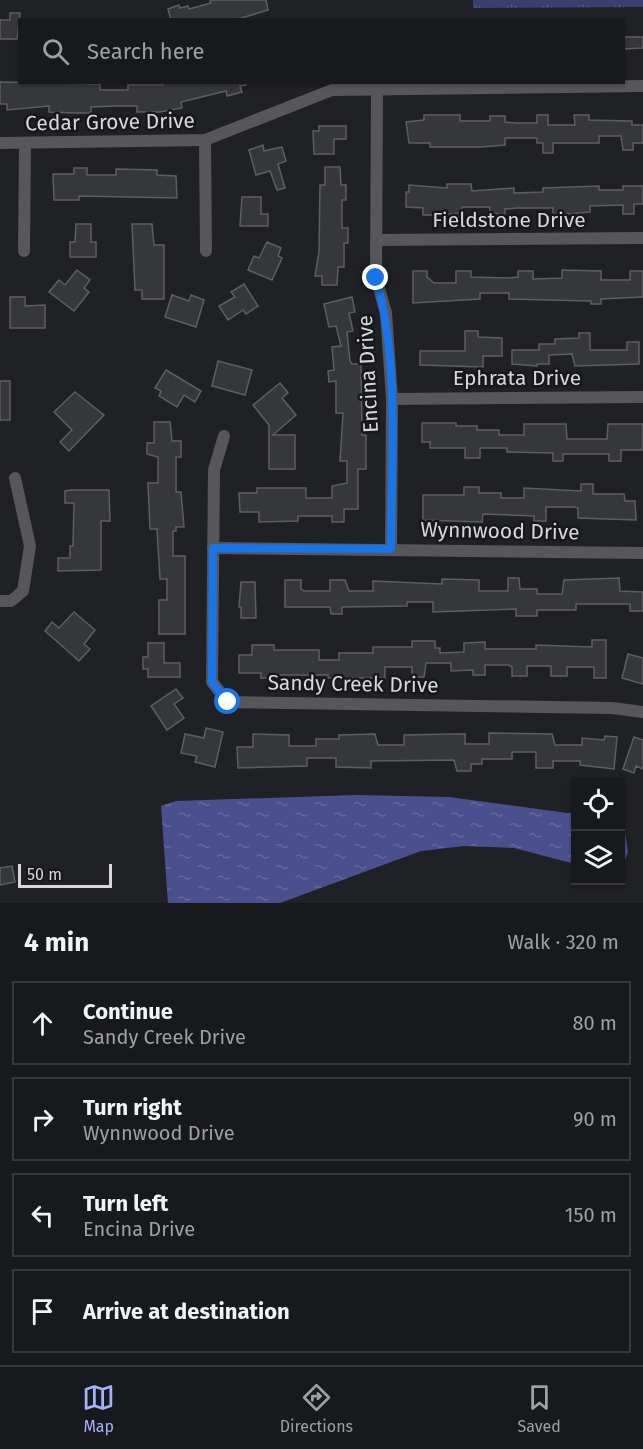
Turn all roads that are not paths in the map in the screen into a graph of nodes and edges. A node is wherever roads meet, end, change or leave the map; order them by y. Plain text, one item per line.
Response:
1 (643, 86) edge
2 (377, 90) junction
3 (205, 140) junction
4 (0, 143) edge
5 (25, 144) junction
6 (643, 238) edge
7 (376, 240) junction
8 (24, 251) dead end
9 (206, 251) dead end
10 (643, 397) edge
11 (392, 399) junction
12 (224, 436) dead end
13 (15, 478) dead end
14 (213, 548) junction
15 (391, 549) junction
16 (643, 553) edge
17 (0, 601) edge
18 (643, 712) edge

1 - 2 street, Cedar Grove Drive
2 - 3 street, Cedar Grove Drive
2 - 7 street, Encina Drive
3 - 5 street, Cedar Grove Drive
3 - 9 street
4 - 5 street, Cedar Grove Drive
5 - 8 street
6 - 7 street, Fieldstone Drive
7 - 11 street, Encina Drive
10 - 11 street, Ephrata Drive
11 - 15 street, Encina Drive
12 - 14 street, Sandy Creek Drive
13 - 17 street
14 - 15 street, Wynnwood Drive
14 - 18 street, Sandy Creek Drive
15 - 16 street, Wynnwood Drive

